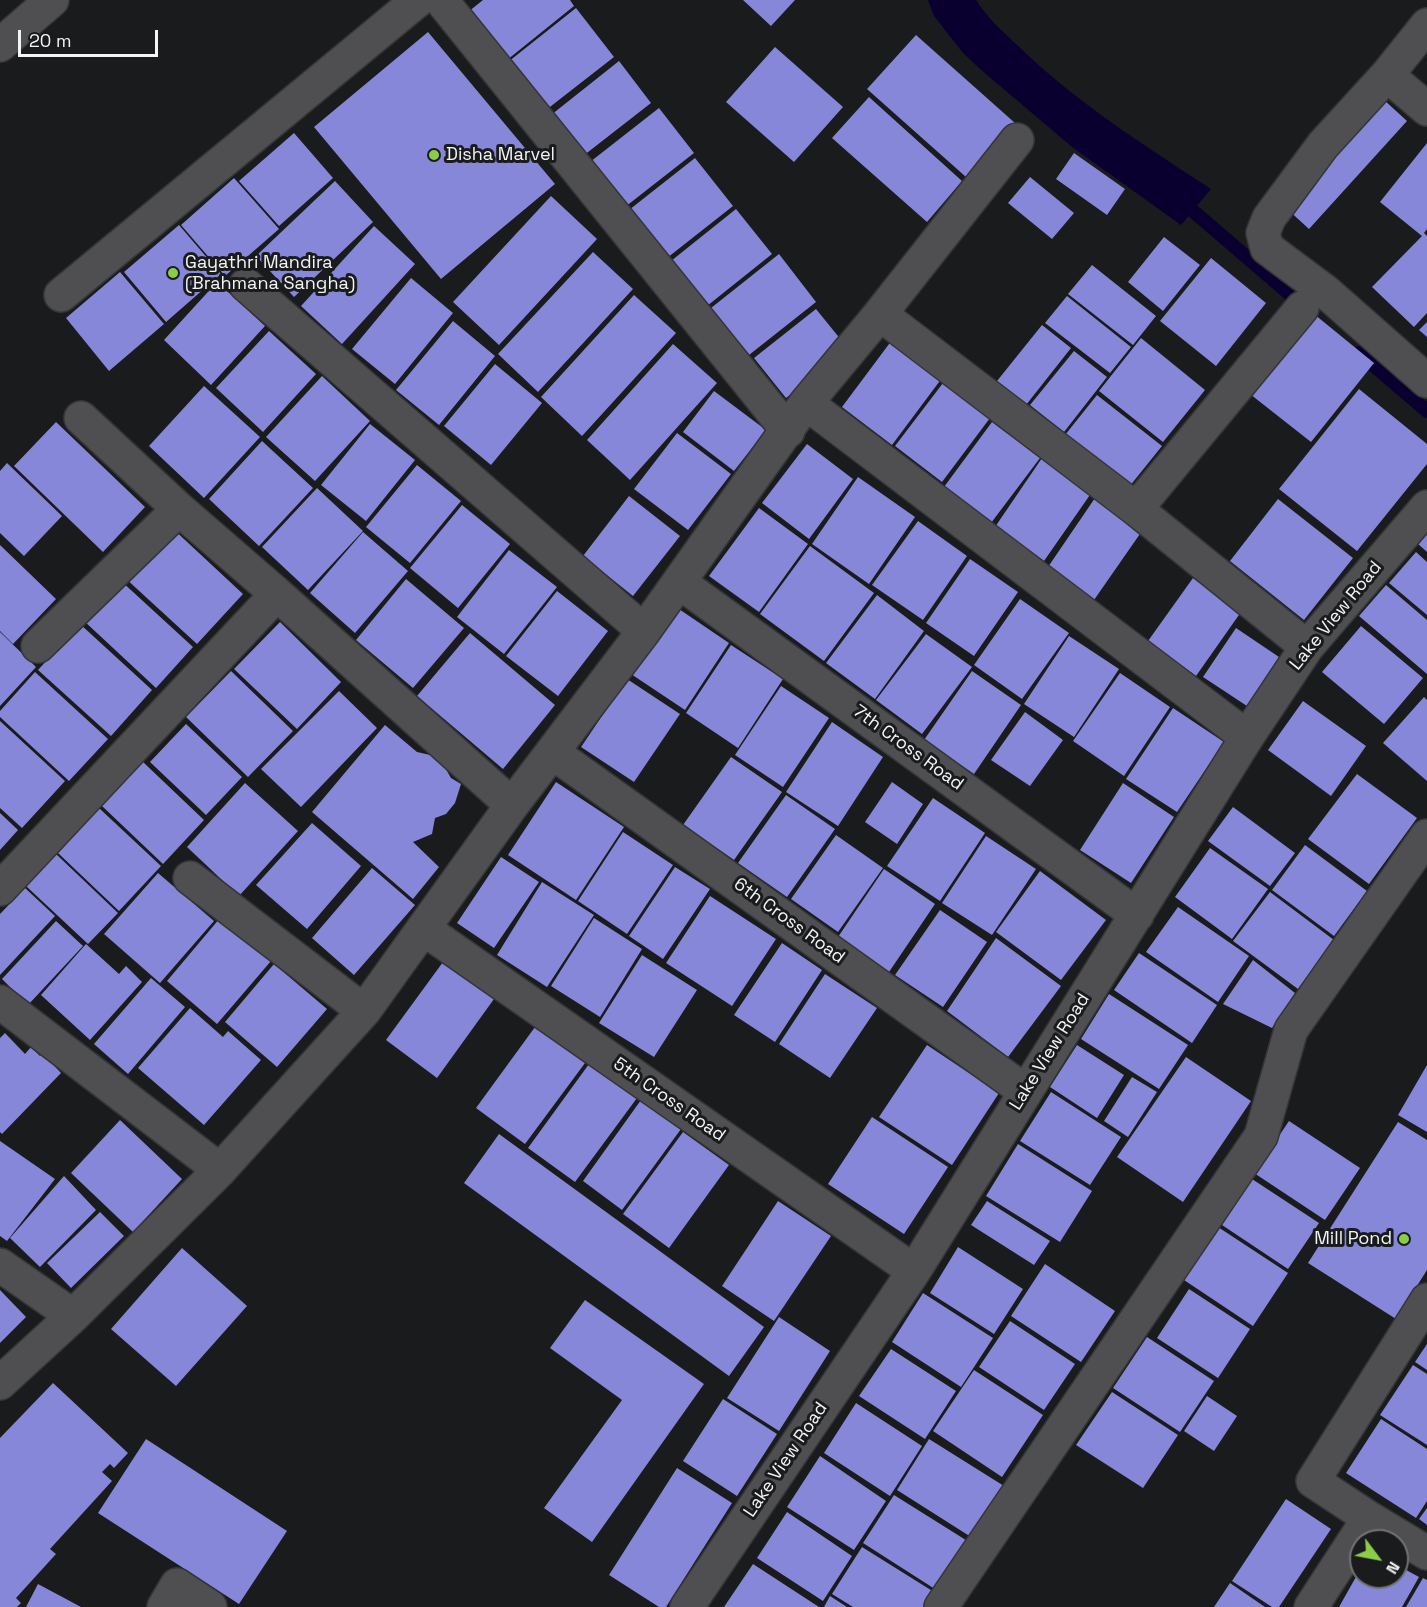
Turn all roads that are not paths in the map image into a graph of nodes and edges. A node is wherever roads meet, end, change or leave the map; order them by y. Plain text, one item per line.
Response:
1 (52, 0) edge
2 (418, 0) edge
3 (441, 0) edge
4 (1427, 25) edge
5 (0, 45) edge
6 (1387, 75) junction
7 (1427, 109) edge
8 (1017, 140) dead end
9 (246, 285) dead end
10 (61, 295) dead end
11 (1302, 308) dead end
12 (880, 314) junction
13 (1427, 381) edge
14 (806, 403) junction
15 (81, 418) dead end
16 (788, 431) junction
17 (1427, 507) edge
18 (179, 509) junction
19 (1136, 509) junction
20 (679, 582) junction
21 (278, 594) junction
22 (644, 632) junction
23 (38, 646) dead end
24 (1306, 647) junction
25 (1247, 737) junction
26 (552, 752) junction
27 (512, 805) junction
28 (1427, 836) edge
29 (190, 878) dead end
30 (0, 889) edge
31 (1137, 915) junction
32 (424, 929) junction
33 (0, 1002) edge
34 (364, 1011) junction
35 (1025, 1091) junction
36 (220, 1170) junction
37 (0, 1265) edge
38 (914, 1270) junction
39 (1427, 1300) edge
40 (73, 1316) junction
41 (0, 1383) edge
42 (1369, 1518) junction
43 (1427, 1553) edge
44 (164, 1607) edge
45 (210, 1607) edge
46 (687, 1607) edge
47 (941, 1607) edge
48 (1311, 1607) edge

1 - 5 street
2 - 10 street
3 - 16 street
4 - 6 street
6 - 7 street
6 - 13 street
8 - 12 street
9 - 22 street
11 - 19 street
12 - 14 street
12 - 19 street
14 - 16 street
14 - 25 street
15 - 18 street
16 - 20 street
17 - 24 street, Lake View Road
18 - 21 street
18 - 23 street
19 - 24 street
20 - 22 street
20 - 31 street, 7th Cross Road
21 - 27 street
21 - 30 street
22 - 26 street
24 - 25 street, Lake View Road
25 - 31 street, Lake View Road
26 - 27 street
26 - 35 street, 6th Cross Road
27 - 32 street
28 - 47 street
29 - 34 street
31 - 35 street, Lake View Road
32 - 34 street
32 - 38 street, 5th Cross Road
33 - 36 street
34 - 36 street
35 - 38 street, Lake View Road
36 - 40 street
37 - 40 street
38 - 46 street, Lake View Road
39 - 42 street
40 - 41 street
42 - 43 street
42 - 48 street
44 - 45 street

